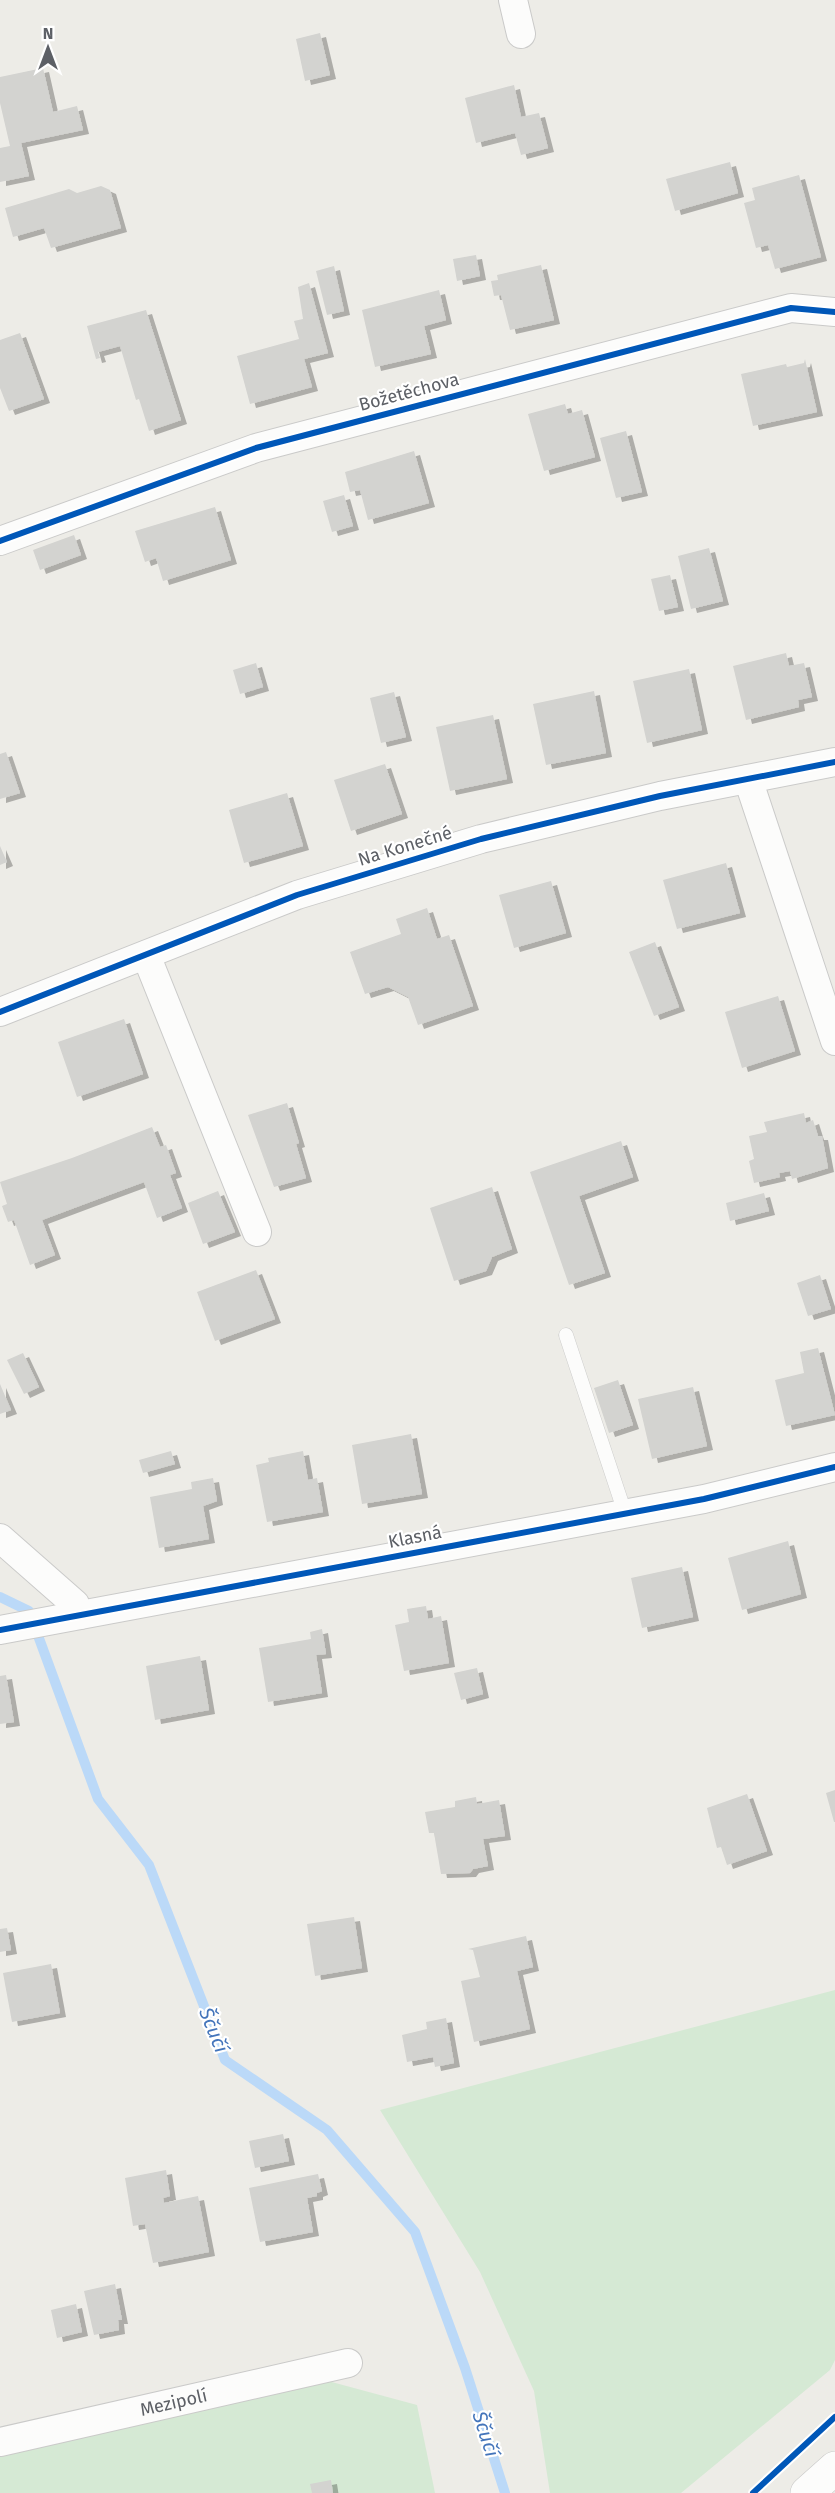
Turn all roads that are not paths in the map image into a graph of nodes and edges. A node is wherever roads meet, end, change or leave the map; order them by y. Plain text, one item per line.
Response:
1 (513, 0) edge
2 (521, 34) dead end
3 (835, 312) edge
4 (0, 541) edge
5 (835, 762) edge
6 (748, 779) junction
7 (146, 955) junction
8 (0, 1012) edge
9 (835, 1041) edge
10 (257, 1232) dead end
11 (566, 1335) dead end
12 (835, 1467) edge
13 (626, 1514) junction
14 (0, 1538) edge
15 (80, 1615) junction
16 (0, 1630) edge
17 (348, 2363) dead end
18 (0, 2442) edge
19 (835, 2468) edge
20 (807, 2493) edge

1 - 2 street
3 - 4 street, Božetěchova
5 - 6 street, Na Konečné
6 - 7 street, Na Konečné
6 - 9 street
7 - 8 street, Na Konečné
7 - 10 street
11 - 13 lane
12 - 13 street, Klasná
13 - 15 street, Klasná
14 - 15 street
15 - 16 street, Klasná
17 - 18 street, Mezipolí
19 - 20 main road

